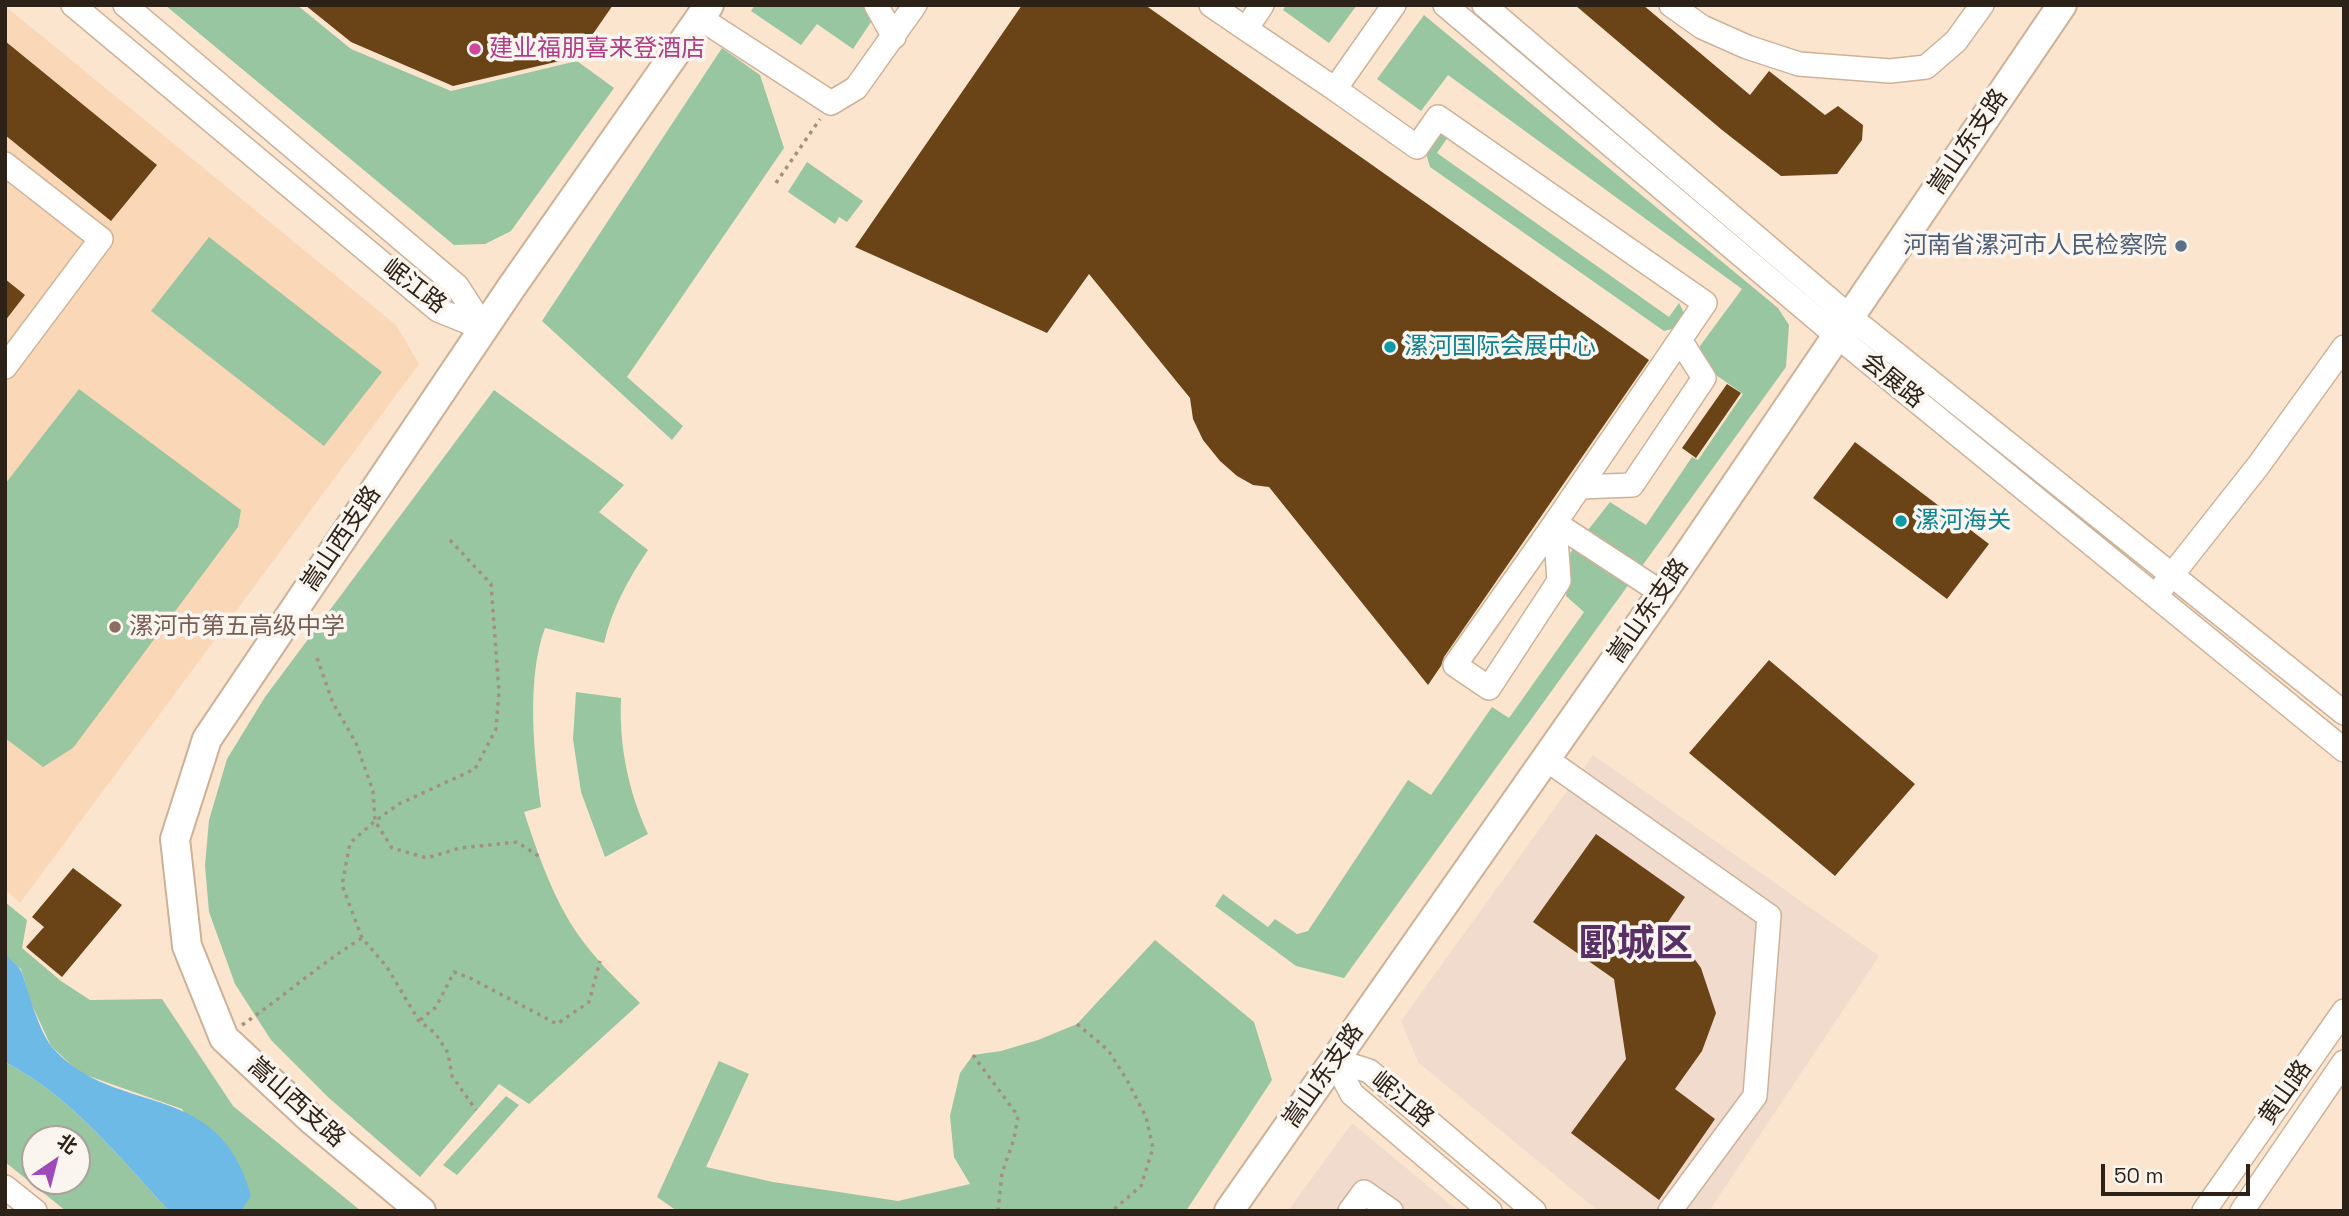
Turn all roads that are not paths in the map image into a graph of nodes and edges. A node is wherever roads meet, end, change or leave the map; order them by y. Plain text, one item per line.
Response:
1 (73, 5) edge
2 (125, 5) edge
3 (876, 5) edge
4 (915, 5) edge
5 (1212, 5) edge
6 (1262, 5) edge
7 (1394, 5) edge
8 (1445, 5) edge
9 (1484, 5) edge
10 (1671, 5) edge
11 (1982, 5) edge
12 (2062, 5) edge
13 (704, 11) edge
14 (1246, 29) junction
15 (894, 37) junction
16 (1335, 89) junction
17 (5, 164) edge
18 (1844, 326) junction
19 (485, 329) junction
20 (1680, 340) junction
21 (2344, 347) edge
22 (5, 367) edge
23 (1580, 487) junction
24 (1555, 523) junction
25 (2172, 575) junction
26 (1662, 593) junction
27 (2155, 596) junction
28 (2344, 713) edge
29 (2344, 750) edge
30 (1546, 759) junction
31 (2344, 1011) edge
32 (1334, 1060) junction
33 (2344, 1062) edge
34 (5, 1186) edge
35 (35, 1211) edge
36 (421, 1211) edge
37 (1229, 1211) edge
38 (1350, 1211) edge
39 (1391, 1211) edge
40 (1490, 1211) edge
41 (1534, 1211) edge
42 (1670, 1211) edge
43 (2204, 1211) edge
44 (2242, 1211) edge

1 - 19 street, 岷江路
2 - 19 street, 岷江路
3 - 15 street
4 - 15 street
5 - 14 street
6 - 14 street
7 - 16 street
8 - 18 street, 会展路
9 - 18 street, 会展路
10 - 11 street
12 - 18 main road, 嵩山东支路
13 - 15 street
13 - 19 main road, 嵩山西支路
14 - 16 street
16 - 20 street
17 - 22 street
18 - 25 street, 会展路
18 - 26 main road, 嵩山东支路
18 - 27 street, 会展路
19 - 36 main road, 嵩山西支路
20 - 23 street
20 - 23 street
21 - 25 street
23 - 24 street
24 - 24 street
24 - 26 street
25 - 27 street
25 - 28 street, 会展路
26 - 30 main road, 嵩山东支路
27 - 29 street, 会展路
30 - 32 main road, 嵩山东支路
30 - 42 street
31 - 43 street, 黄山路
32 - 37 main road, 嵩山东支路
32 - 40 street, 岷江路
32 - 41 street, 岷江路
33 - 44 street, 黄山路
34 - 35 street
38 - 39 street

